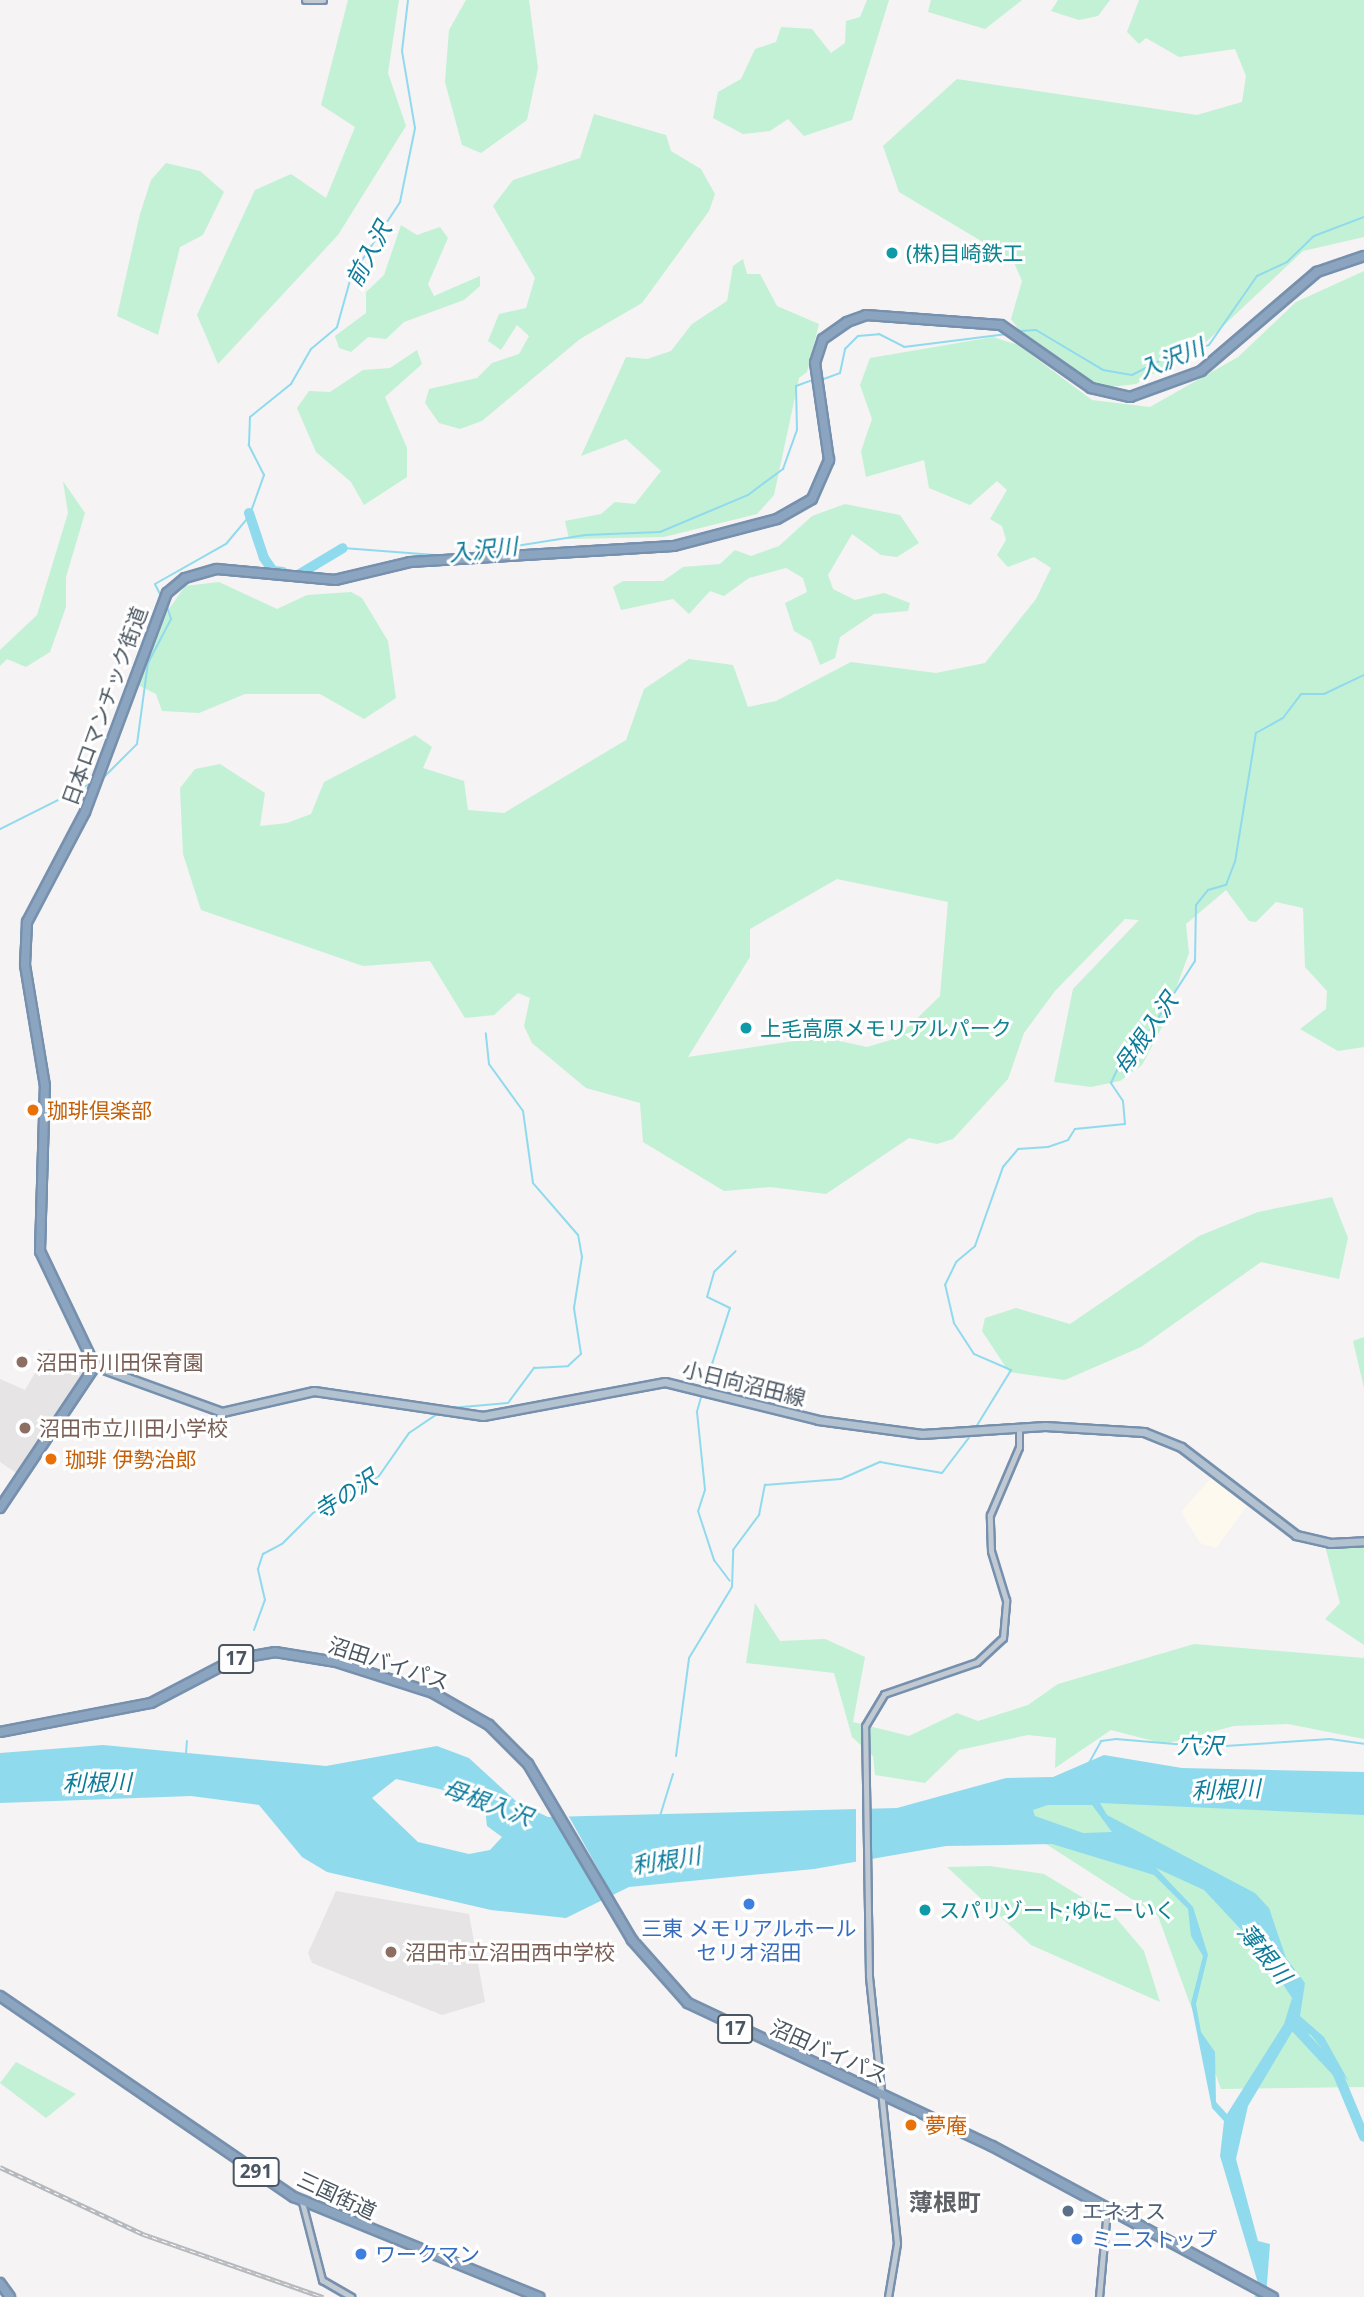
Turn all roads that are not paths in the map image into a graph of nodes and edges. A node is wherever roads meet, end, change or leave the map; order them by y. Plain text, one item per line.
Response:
1 (305, 0) edge
2 (323, 0) edge
3 (1364, 256) edge
4 (96, 1366) junction
5 (1019, 1429) junction
6 (0, 1508) edge
7 (1364, 1541) edge
8 (0, 1732) edge
9 (0, 1996) edge
10 (879, 2092) junction
11 (302, 2202) junction
12 (1107, 2209) junction
13 (0, 2283) edge
14 (10, 2297) edge
15 (352, 2297) edge
16 (539, 2297) edge
17 (888, 2297) edge
18 (1099, 2297) edge
19 (1273, 2297) edge

1 - 2 street
3 - 4 highway, 日本ロマンチック街道
4 - 5 main road, 小日向沼田線
4 - 6 highway
5 - 7 main road, 小日向沼田線
5 - 10 street
8 - 10 highway, 沼田バイパス / 17
9 - 11 highway, 三国街道 / 291
10 - 12 highway, 沼田バイパス / 17
10 - 17 street
11 - 15 street
11 - 16 highway, 三国街道 / 291
12 - 18 street
12 - 19 highway, 沼田バイパス / 17
13 - 14 highway

